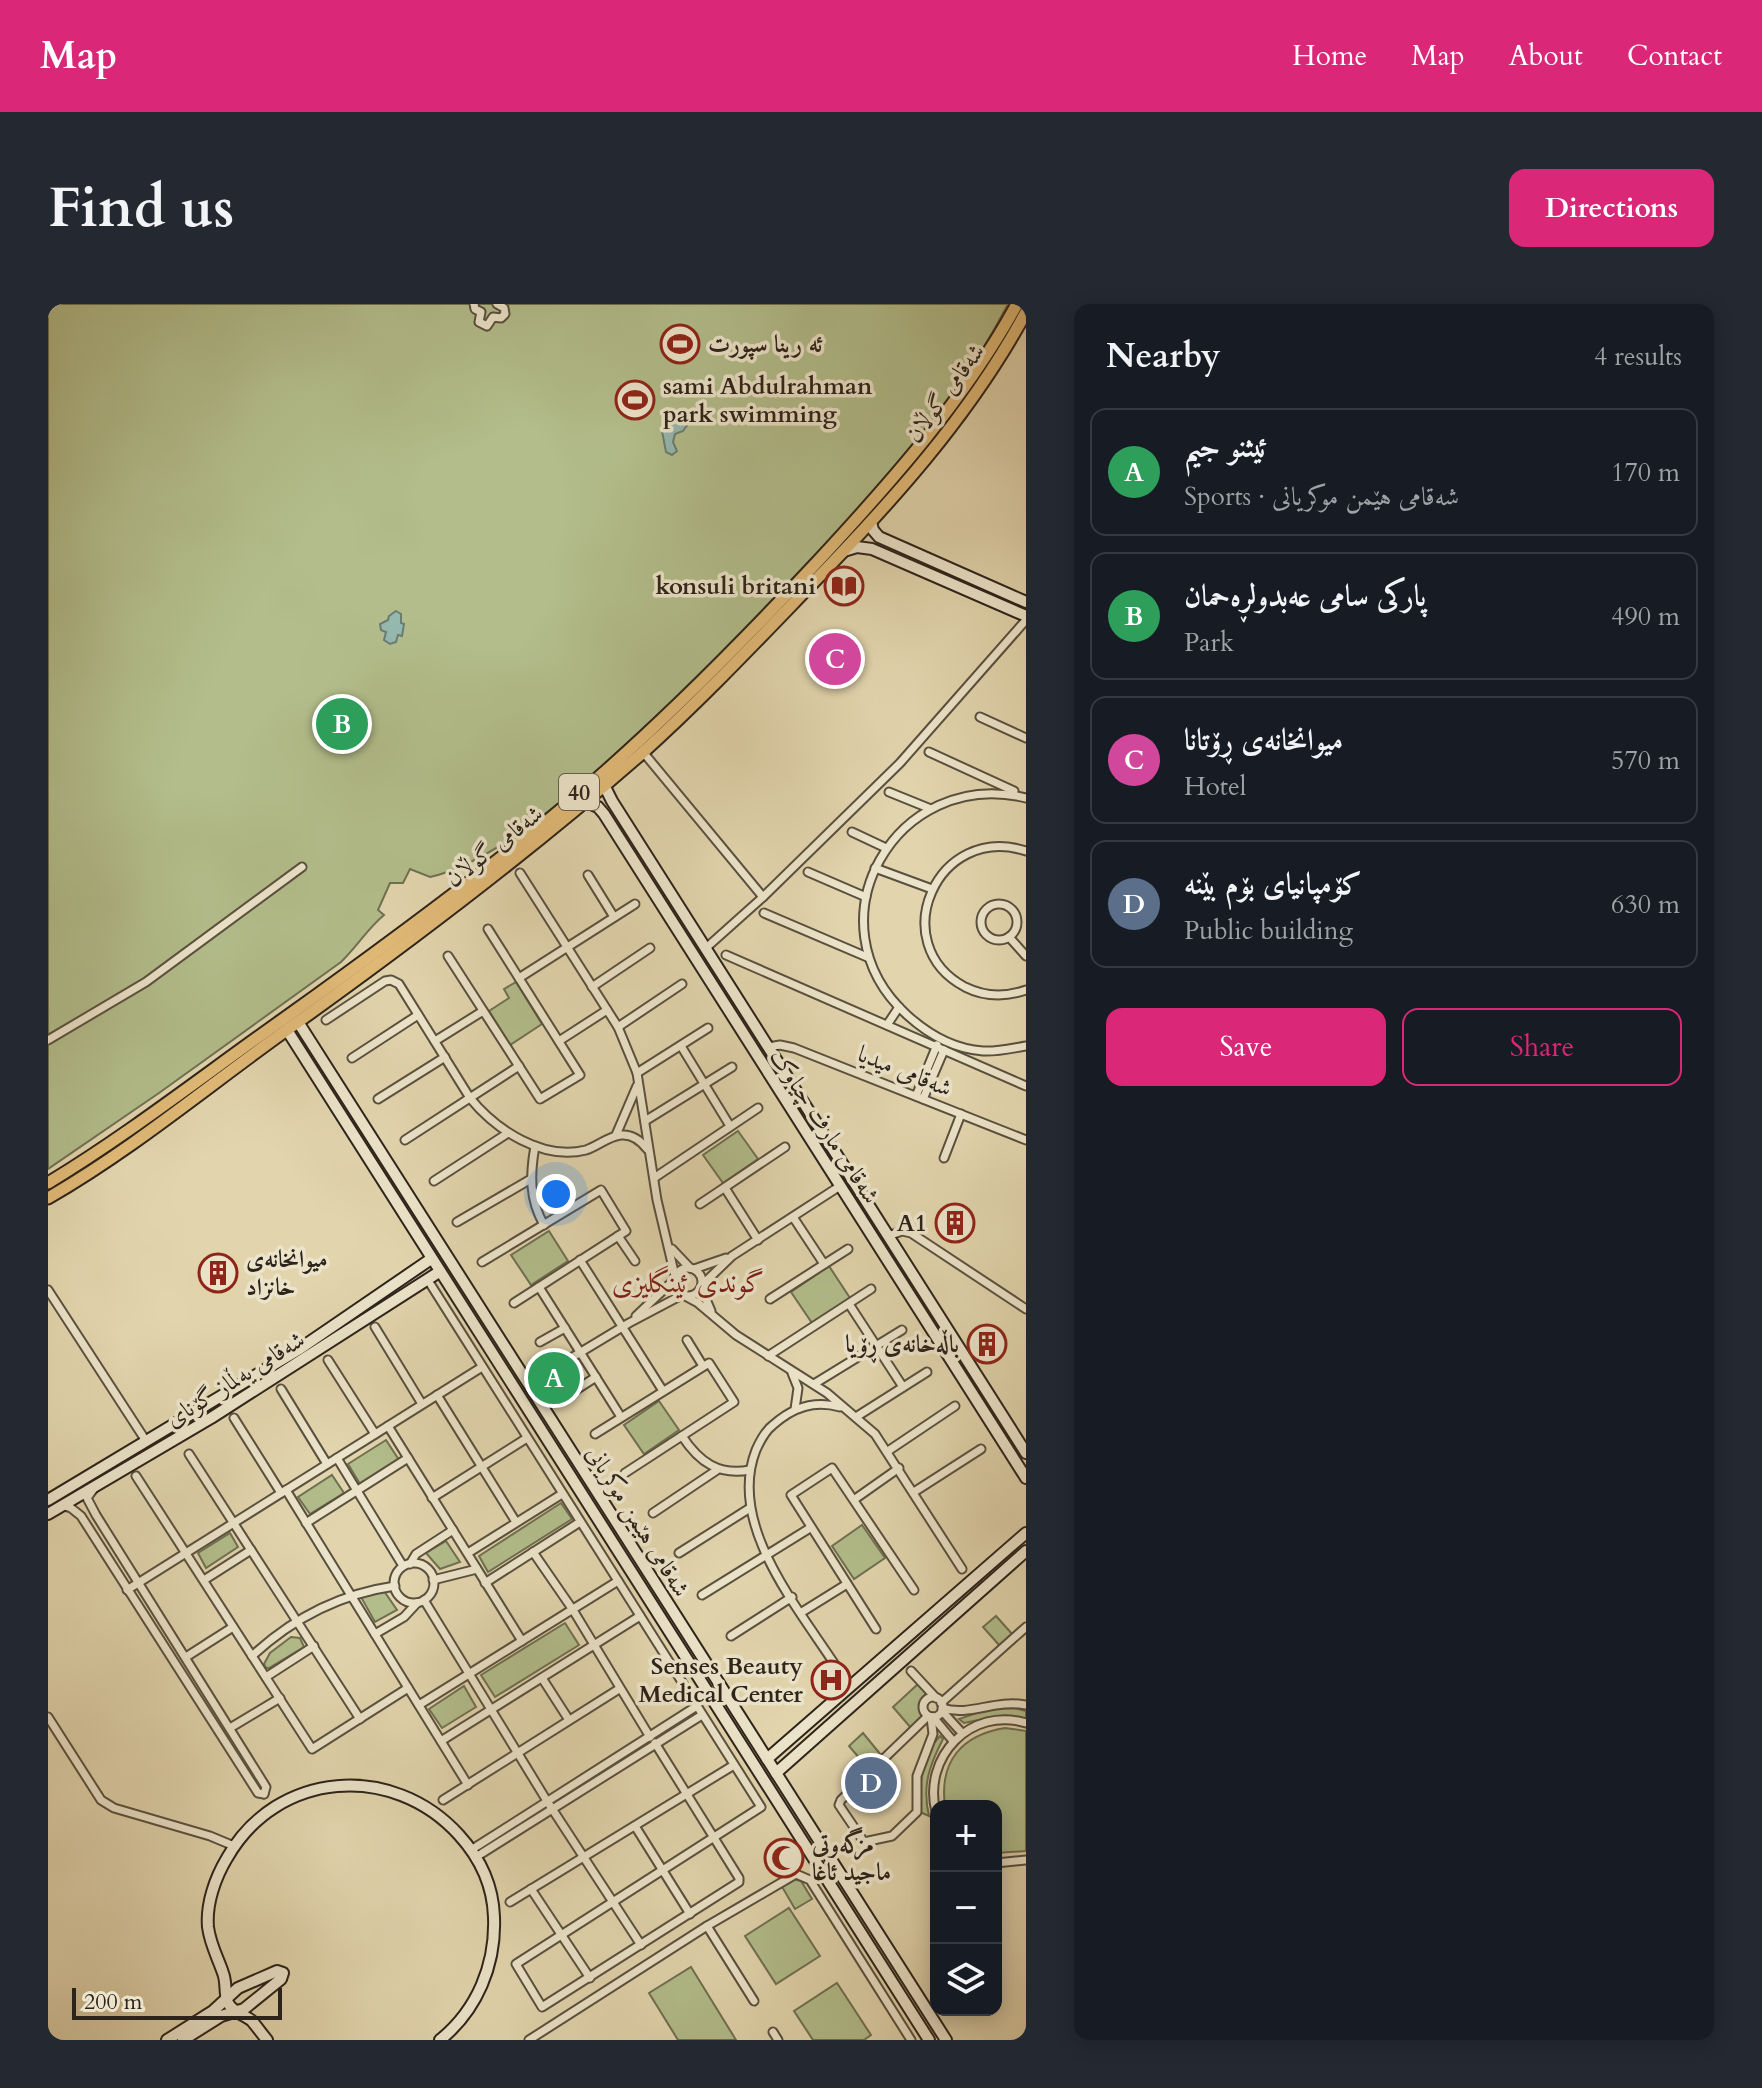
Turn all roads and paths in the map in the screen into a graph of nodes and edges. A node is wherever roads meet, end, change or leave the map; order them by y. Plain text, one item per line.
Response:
1 (474, 304) edge
2 (497, 304) edge
3 (1017, 304) edge
4 (1026, 312) edge
5 (973, 372) junction
6 (985, 380) junction
7 (871, 522) junction
8 (888, 541) junction
9 (842, 552) junction
10 (883, 553) junction
11 (1026, 602) edge
12 (1026, 618) edge
13 (980, 717) dead end
14 (1026, 738) edge
15 (643, 752) junction
16 (929, 752) dead end
17 (604, 785) junction
18 (889, 792) dead end
19 (1026, 797) edge
20 (586, 802) junction
21 (931, 809) junction
22 (852, 832) dead end
23 (886, 848) junction
24 (1026, 851) edge
25 (302, 867) dead end
26 (875, 868) junction
27 (808, 872) dead end
28 (520, 873) dead end
29 (588, 875) dead end
30 (661, 877) junction
31 (648, 885) junction
32 (932, 889) junction
33 (763, 897) junction
34 (866, 897) junction
35 (635, 904) dead end
36 (764, 913) dead end
37 (614, 917) junction
38 (488, 929) dead end
39 (1009, 937) junction
40 (566, 948) junction
41 (650, 948) dead end
42 (706, 948) junction
43 (726, 955) dead end
44 (448, 956) dead end
45 (1026, 956) edge
46 (867, 957) junction
47 (519, 978) junction
48 (682, 984) dead end
49 (592, 987) junction
50 (1026, 990) edge
51 (899, 1007) junction
52 (607, 1010) junction
53 (483, 1011) junction
54 (418, 1015) junction
55 (326, 1020) dead end
56 (298, 1022) junction
57 (887, 1025) junction
58 (618, 1027) junction
59 (708, 1028) dead end
60 (287, 1030) junction
61 (48, 1040) edge
62 (435, 1041) junction
63 (559, 1041) junction
64 (943, 1041) junction
65 (681, 1046) junction
66 (1026, 1046) edge
67 (768, 1047) junction
68 (940, 1050) junction
69 (985, 1051) junction
70 (445, 1057) junction
71 (352, 1058) dead end
72 (519, 1066) junction
73 (732, 1067) dead end
74 (983, 1068) junction
75 (637, 1073) junction
76 (638, 1084) junction
77 (704, 1085) junction
78 (1026, 1086) edge
79 (470, 1098) junction
80 (920, 1098) junction
81 (378, 1099) dead end
82 (758, 1108) dead end
83 (961, 1114) junction
84 (645, 1121) junction
85 (817, 1124) junction
86 (362, 1125) junction
87 (730, 1126) junction
88 (350, 1132) junction
89 (805, 1132) junction
90 (508, 1133) junction
91 (616, 1135) junction
92 (405, 1140) dead end
93 (1026, 1140) edge
94 (535, 1146) junction
95 (785, 1147) dead end
96 (649, 1151) junction
97 (944, 1158) dead end
98 (654, 1178) junction
99 (531, 1179) junction
100 (434, 1181) dead end
101 (48, 1183) edge
102 (840, 1186) junction
103 (725, 1188) junction
104 (48, 1198) edge
105 (700, 1204) dead end
106 (793, 1217) junction
107 (457, 1222) dead end
108 (544, 1225) junction
109 (618, 1236) junction
110 (888, 1236) junction
111 (758, 1240) junction
112 (668, 1244) junction
113 (848, 1249) dead end
114 (732, 1256) junction
115 (431, 1259) junction
116 (580, 1260) junction
117 (635, 1261) dead end
118 (482, 1262) dead end
119 (824, 1264) junction
120 (692, 1269) junction
121 (439, 1272) junction
122 (674, 1278) junction
123 (431, 1285) dead end
124 (702, 1286) junction
125 (539, 1287) junction
126 (871, 1289) dead end
127 (48, 1290) edge
128 (684, 1296) junction
129 (770, 1299) dead end
130 (514, 1303) dead end
131 (849, 1304) junction
132 (1026, 1309) edge
133 (717, 1319) junction
134 (626, 1325) junction
135 (375, 1327) dead end
136 (565, 1328) junction
137 (902, 1330) dead end
138 (687, 1340) dead end
139 (540, 1342) dead end
140 (876, 1347) junction
141 (581, 1352) junction
142 (768, 1356) junction
143 (957, 1357) junction
144 (328, 1360) dead end
145 (703, 1366) junction
146 (482, 1367) junction
147 (790, 1370) junction
148 (927, 1372) dead end
149 (596, 1377) junction
150 (528, 1384) junction
151 (814, 1384) junction
152 (903, 1387) junction
153 (281, 1389) dead end
154 (663, 1391) junction
155 (437, 1395) junction
156 (568, 1395) dead end
157 (422, 1404) junction
158 (955, 1406) dead end
159 (846, 1408) junction
160 (795, 1409) junction
161 (621, 1417) junction
162 (856, 1417) junction
163 (185, 1418) junction
164 (234, 1418) dead end
165 (388, 1426) junction
166 (192, 1430) junction
167 (375, 1434) junction
168 (595, 1434) dead end
169 (682, 1436) junction
170 (527, 1438) junction
171 (146, 1441) junction
172 (981, 1449) dead end
173 (888, 1451) junction
174 (1026, 1453) edge
175 (189, 1454) dead end
176 (337, 1458) junction
177 (408, 1458) junction
178 (327, 1464) junction
179 (482, 1467) junction
180 (899, 1468) junction
181 (717, 1470) junction
182 (750, 1470) junction
183 (625, 1473) dead end
184 (136, 1476) dead end
185 (1026, 1478) edge
186 (95, 1486) junction
187 (357, 1491) junction
188 (283, 1492) junction
189 (914, 1492) junction
190 (562, 1494) junction
191 (432, 1498) junction
192 (855, 1499) junction
193 (48, 1500) edge
194 (64, 1506) junction
195 (750, 1508) junction
196 (653, 1513) dead end
197 (48, 1514) edge
198 (516, 1522) junction
199 (580, 1522) junction
200 (234, 1523) junction
201 (306, 1523) junction
202 (810, 1528) junction
203 (453, 1530) junction
204 (1026, 1533) edge
205 (632, 1548) junction
206 (251, 1550) junction
207 (1026, 1551) edge
208 (533, 1552) junction
209 (186, 1553) junction
210 (468, 1553) junction
211 (679, 1553) dead end
212 (621, 1556) junction
213 (766, 1556) junction
214 (407, 1565) junction
215 (477, 1569) junction
216 (962, 1569) dead end
217 (204, 1580) junction
218 (433, 1580) junction
219 (618, 1581) junction
220 (138, 1583) junction
221 (485, 1583) junction
222 (847, 1584) junction
223 (395, 1586) junction
224 (127, 1590) junction
225 (914, 1590) dead end
226 (350, 1594) junction
227 (702, 1595) dead end
228 (792, 1597) junction
229 (421, 1601) junction
230 (573, 1610) junction
231 (802, 1612) junction
232 (640, 1616) junction
233 (297, 1621) junction
234 (233, 1627) junction
235 (1026, 1627) edge
236 (876, 1629) dead end
237 (375, 1634) junction
238 (731, 1636) dead end
239 (522, 1641) junction
240 (594, 1645) junction
241 (314, 1646) junction
242 (252, 1656) junction
243 (186, 1657) junction
244 (839, 1671) dead end
245 (911, 1671) dead end
246 (470, 1674) junction
247 (266, 1677) junction
248 (542, 1678) junction
249 (408, 1688) junction
250 (619, 1689) junction
251 (207, 1692) junction
252 (280, 1698) junction
253 (197, 1700) junction
254 (419, 1705) junction
255 (940, 1705) junction
256 (1026, 1705) edge
257 (697, 1706) junction
258 (492, 1709) junction
259 (702, 1715) junction
260 (48, 1717) edge
261 (931, 1717) junction
262 (360, 1719) junction
263 (569, 1720) junction
264 (1026, 1723) edge
265 (230, 1728) junction
266 (962, 1733) junction
267 (652, 1740) junction
268 (441, 1741) junction
269 (953, 1741) junction
270 (518, 1753) junction
271 (767, 1759) junction
272 (734, 1765) junction
273 (776, 1773) junction
274 (468, 1785) junction
275 (687, 1794) junction
276 (443, 1800) dead end
277 (934, 1800) edge
278 (550, 1805) junction
279 (635, 1826) junction
280 (714, 1838) junction
281 (234, 1846) junction
282 (826, 1853) junction
283 (474, 1854) junction
284 (583, 1857) junction
285 (815, 1859) junction
286 (1026, 1860) edge
287 (1002, 1862) edge
288 (663, 1870) junction
289 (531, 1889) junction
290 (510, 1902) dead end
291 (613, 1902) junction
292 (690, 1914) junction
293 (707, 1926) junction
294 (561, 1935) junction
295 (641, 1945) junction
296 (873, 1950) junction
297 (859, 1958) junction
298 (590, 1978) junction
299 (226, 1997) junction
300 (754, 2001) dead end
301 (471, 2007) junction
302 (236, 2013) junction
303 (773, 2032) dead end
304 (943, 2035) edge
305 (928, 2039) edge
306 (167, 2040) edge
307 (183, 2040) edge
308 (267, 2040) edge
309 (440, 2040) edge
310 (451, 2040) edge
311 (529, 2040) edge
312 (778, 2040) edge
313 (911, 2040) edge

1 - 2 street
3 - 5 main road, شەقامی گوڵان / 40
4 - 6 main road, شەقامی گوڵان
5 - 6 main road
5 - 101 main road, شەقامی گوڵان / 40
6 - 7 main road, شەقامی گوڵان
7 - 8 street
7 - 9 main road, شەقامی گوڵان
8 - 10 street
8 - 11 street
9 - 10 street
9 - 15 main road, شەقامی گوڵان / 40
10 - 12 street
12 - 33 street
13 - 14 street
15 - 17 main road, شەقامی گوڵان / 40
15 - 33 street
16 - 19 street
17 - 20 main road, شەقامی گوڵان / 40
17 - 30 street, شەقامی مارف چیاوک
18 - 21 street
19 - 21 street
20 - 31 street, شەقامی مارف چیاوک
20 - 56 main road, شەقامی گوڵان / 40
21 - 23 street
22 - 23 street
23 - 26 street
24 - 32 street
25 - 61 street
26 - 32 street
26 - 34 street
27 - 34 street
28 - 40 street
29 - 37 street
30 - 31 street
30 - 42 street, شەقامی مارف چیاوک
31 - 89 street, شەقامی مارف چیاوک
32 - 50 street
33 - 42 street
34 - 46 street
35 - 37 street
36 - 46 street
37 - 40 street
38 - 47 street
39 - 39 street
39 - 45 street
40 - 47 street
40 - 49 street
41 - 49 street
42 - 67 street, شەقامی مارف چیاوک
43 - 57 street
44 - 53 street
46 - 51 street
47 - 63 street
48 - 58 street
49 - 52 street
51 - 57 street
51 - 64 street
52 - 58 street
52 - 63 street
53 - 62 street
53 - 72 street
54 - 55 street
54 - 62 street
54 - 71 street
56 - 60 main road, شەقامی گوڵان / 40
56 - 86 street, شەقامی هێمن موکریانی
57 - 68 street
58 - 75 street
59 - 65 street
60 - 88 street, شەقامی هێمن موکریانی
60 - 104 main road, شەقامی گوڵان / 40
62 - 70 street
63 - 72 street
64 - 68 street
64 - 69 street
65 - 75 street
65 - 77 street
66 - 69 street
67 - 80 street, شەقامی میدیا
67 - 85 street, شەقامی مارف چیاوک
68 - 74 street
68 - 80 street
69 - 74 street
70 - 79 street
70 - 81 street
72 - 79 street
73 - 77 street
74 - 78 street
75 - 76 street
76 - 84 street
76 - 91 street
77 - 84 street
77 - 87 street
79 - 90 street
79 - 92 street
80 - 83 street, شەقامی میدیا
82 - 87 street
83 - 93 street, شەقامی میدیا
83 - 97 street
84 - 96 street
85 - 89 street
85 - 110 street, شەقامی مارف چیاوک
86 - 88 street
86 - 150 street, شەقامی هێمن موکریانی
87 - 98 street
88 - 115 street, شەقامی هێمن موکریانی
89 - 102 street, شەقامی مارف چیاوک
90 - 94 street
90 - 100 street
91 - 94 street
91 - 96 street
94 - 99 street
95 - 103 street
96 - 98 street
98 - 112 street
99 - 107 street
99 - 108 street
102 - 106 street
102 - 143 street, شەقامی مارف چیاوک
103 - 105 street
103 - 111 street
106 - 111 street
106 - 119 street
108 - 109 street
108 - 118 street
109 - 116 street
109 - 117 street
110 - 132 street
110 - 143 street, شەقامی مارف چیاوک
111 - 114 street
112 - 120 street
112 - 122 street
113 - 119 street
114 - 120 street
114 - 124 street
115 - 121 street, شەقامی هێمن موکریانی
115 - 163 street, شەقامی یەڵماز گۆنای
116 - 125 street
116 - 134 street
119 - 129 street
120 - 122 street
120 - 124 street
121 - 166 street, شەقامی یەڵماز گۆنای
121 - 212 street, شەقامی هێمن موکریانی
122 - 128 street
122 - 134 street
123 - 146 street
124 - 128 street
124 - 133 street
125 - 130 street
125 - 136 street
126 - 131 street
127 - 171 street
128 - 133 street
128 - 134 street
131 - 140 street
131 - 142 street
133 - 142 street
134 - 141 street
134 - 154 street
135 - 157 street
136 - 139 street
136 - 141 street
137 - 140 street
138 - 145 street
140 - 151 street
140 - 152 street
141 - 149 street
141 - 150 street
142 - 147 street
143 - 174 street, شەقامی مارف چیاوک
143 - 185 street, شەقامی مارف چیاوک
144 - 167 street
145 - 154 street
145 - 169 street
146 - 155 street
146 - 170 street
147 - 151 street
147 - 160 street
148 - 152 street
149 - 156 street
149 - 161 street
150 - 205 street, شەقامی هێمن موکریانی
151 - 159 street
152 - 162 street
153 - 178 street
154 - 161 street
155 - 157 street
155 - 179 street
157 - 165 street
158 - 173 street
159 - 160 street
159 - 162 street
160 - 182 street
161 - 168 street
162 - 173 street
163 - 166 street
163 - 171 street, شەقامی یەڵماز گۆنای
164 - 188 street
165 - 167 street
165 - 177 street
166 - 186 street, شەقامی یەڵماز گۆنای
167 - 176 street
169 - 181 street
169 - 183 street
170 - 179 street
170 - 190 street
171 - 193 street, شەقامی یەڵماز گۆنای
172 - 189 street
173 - 180 street
175 - 200 street
176 - 178 street
176 - 187 street
177 - 187 street
177 - 191 street
178 - 188 street
179 - 191 street
179 - 198 street
180 - 189 street
180 - 192 street
181 - 182 street
181 - 196 street
182 - 195 street
184 - 209 street
186 - 194 street, شەقامی یەڵماز گۆنای
186 - 220 street
187 - 201 street
187 - 214 street
188 - 200 street
188 - 201 street
189 - 216 street
190 - 198 street
190 - 199 street
191 - 203 street
192 - 202 street
192 - 225 street
194 - 197 street, شەقامی یەڵماز گۆنای
194 - 224 street
195 - 211 street
195 - 213 street
198 - 210 street
199 - 208 street
199 - 219 street
200 - 206 street
200 - 209 street
201 - 226 street
202 - 213 street
202 - 222 street
203 - 210 street
203 - 214 street
204 - 271 street
205 - 212 street
205 - 271 street, شەقامی هێمن موکریانی
206 - 217 street
206 - 233 street
207 - 273 street
208 - 221 street
208 - 230 street
209 - 217 street
209 - 220 street
210 - 215 street
212 - 285 street, شەقامی هێمن موکریانی
213 - 227 street
213 - 228 street
214 - 218 street
214 - 223 street
215 - 218 street
215 - 221 street
217 - 234 street
218 - 229 street
219 - 230 street
219 - 232 street
220 - 224 street
220 - 243 street
221 - 239 street
222 - 231 street
222 - 236 street
223 - 226 street
223 - 229 street
224 - 253 street
226 - 233 street
226 - 237 street
228 - 231 street
228 - 238 street
229 - 237 street
229 - 246 street
230 - 239 street
230 - 240 street
231 - 244 street
232 - 240 street
232 - 257 street
233 - 241 street
233 - 242 street
234 - 242 street
234 - 243 street
235 - 255 street
237 - 249 street
239 - 246 street
240 - 248 street
240 - 250 street
241 - 247 street
241 - 262 street
242 - 247 street
243 - 251 street
245 - 255 street
246 - 254 street
246 - 258 street
247 - 252 street
248 - 258 street
248 - 263 street
249 - 254 street
249 - 262 street
250 - 263 street
250 - 267 street
251 - 253 street
251 - 265 street
252 - 262 street
252 - 265 street
253 - 265 street
254 - 268 street
255 - 256 street
255 - 261 street
255 - 261 street
255 - 266 street
257 - 259 street
257 - 267 street
258 - 268 street
258 - 270 street
259 - 267 street
259 - 272 street
260 - 281 street
261 - 261 street
261 - 269 street
263 - 270 street
264 - 266 street
266 - 269 street
267 - 275 street
267 - 278 street
268 - 274 street
269 - 277 street
270 - 274 street
270 - 278 street
271 - 273 street, شەقامی هێمن موکریانی
272 - 275 street
272 - 280 street
273 - 282 street, شەقامی هێمن موکریانی
274 - 276 street
275 - 279 street
275 - 280 street
278 - 283 street
278 - 284 street
279 - 284 street
279 - 288 street
280 - 288 street
280 - 292 street
281 - 283 street
281 - 299 street
282 - 285 street
282 - 304 street, شەقامی هێمن موکریانی
283 - 301 street
284 - 289 street
284 - 291 street
285 - 296 street, شەقامی هێمن موکریانی
286 - 287 street
288 - 291 street
288 - 292 street
289 - 290 street
289 - 294 street
291 - 294 street
291 - 295 street
292 - 295 street
293 - 297 street
293 - 300 street
293 - 311 street
294 - 298 street
294 - 298 street
295 - 298 street
296 - 297 street
296 - 305 street, شەقامی هێمن موکریانی
297 - 313 street
299 - 302 street
299 - 302 street
299 - 306 street
301 - 309 street
301 - 310 street
302 - 307 street
302 - 308 street
303 - 312 street
304 - 305 street

